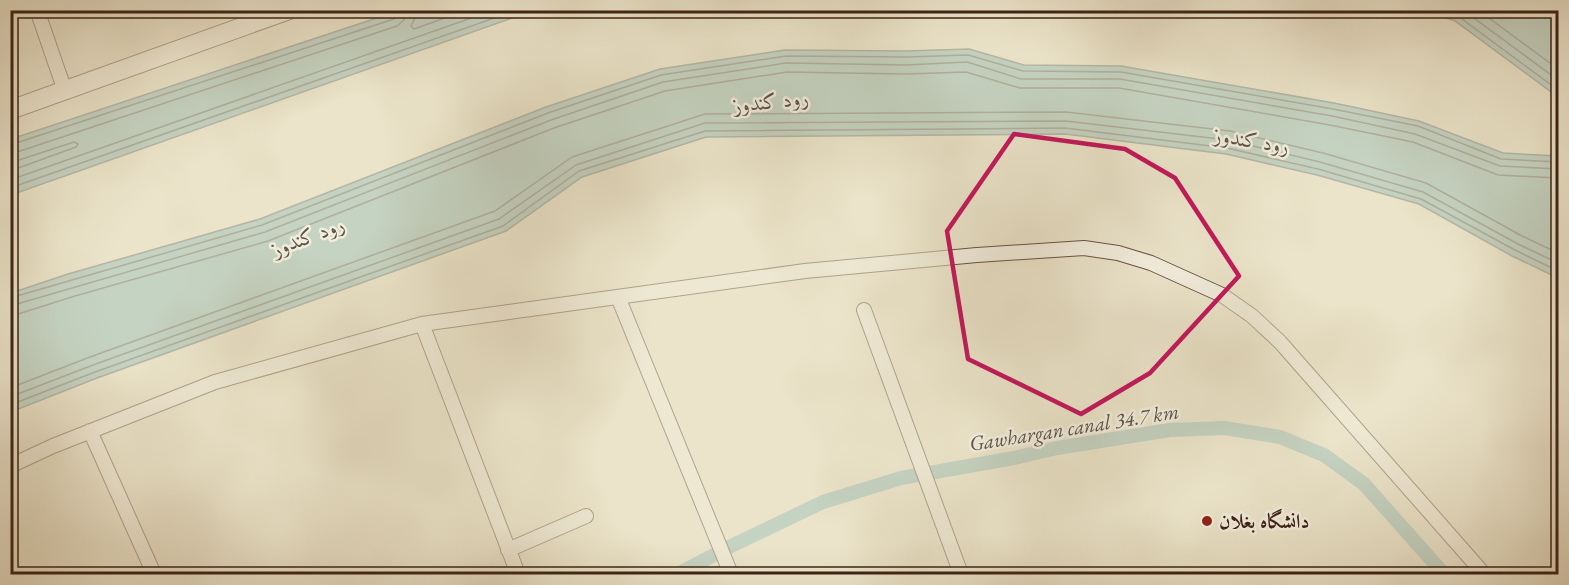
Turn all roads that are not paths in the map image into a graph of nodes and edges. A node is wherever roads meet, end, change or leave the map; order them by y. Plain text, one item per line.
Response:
1 (37, 10) edge
2 (289, 10) edge
3 (65, 91) junction
4 (10, 110) edge
5 (618, 297) junction
6 (864, 310) dead end
7 (422, 324) junction
8 (90, 431) junction
9 (10, 466) edge
10 (586, 516) dead end
11 (508, 550) junction
12 (154, 574) edge
13 (518, 574) edge
14 (730, 574) edge
15 (961, 574) edge
16 (1484, 574) edge

1 - 3 street
2 - 3 street
3 - 4 street
5 - 7 street
5 - 14 street
5 - 16 street
6 - 15 street
7 - 8 street
7 - 11 street
8 - 9 street
8 - 12 street
10 - 11 street
11 - 13 street

